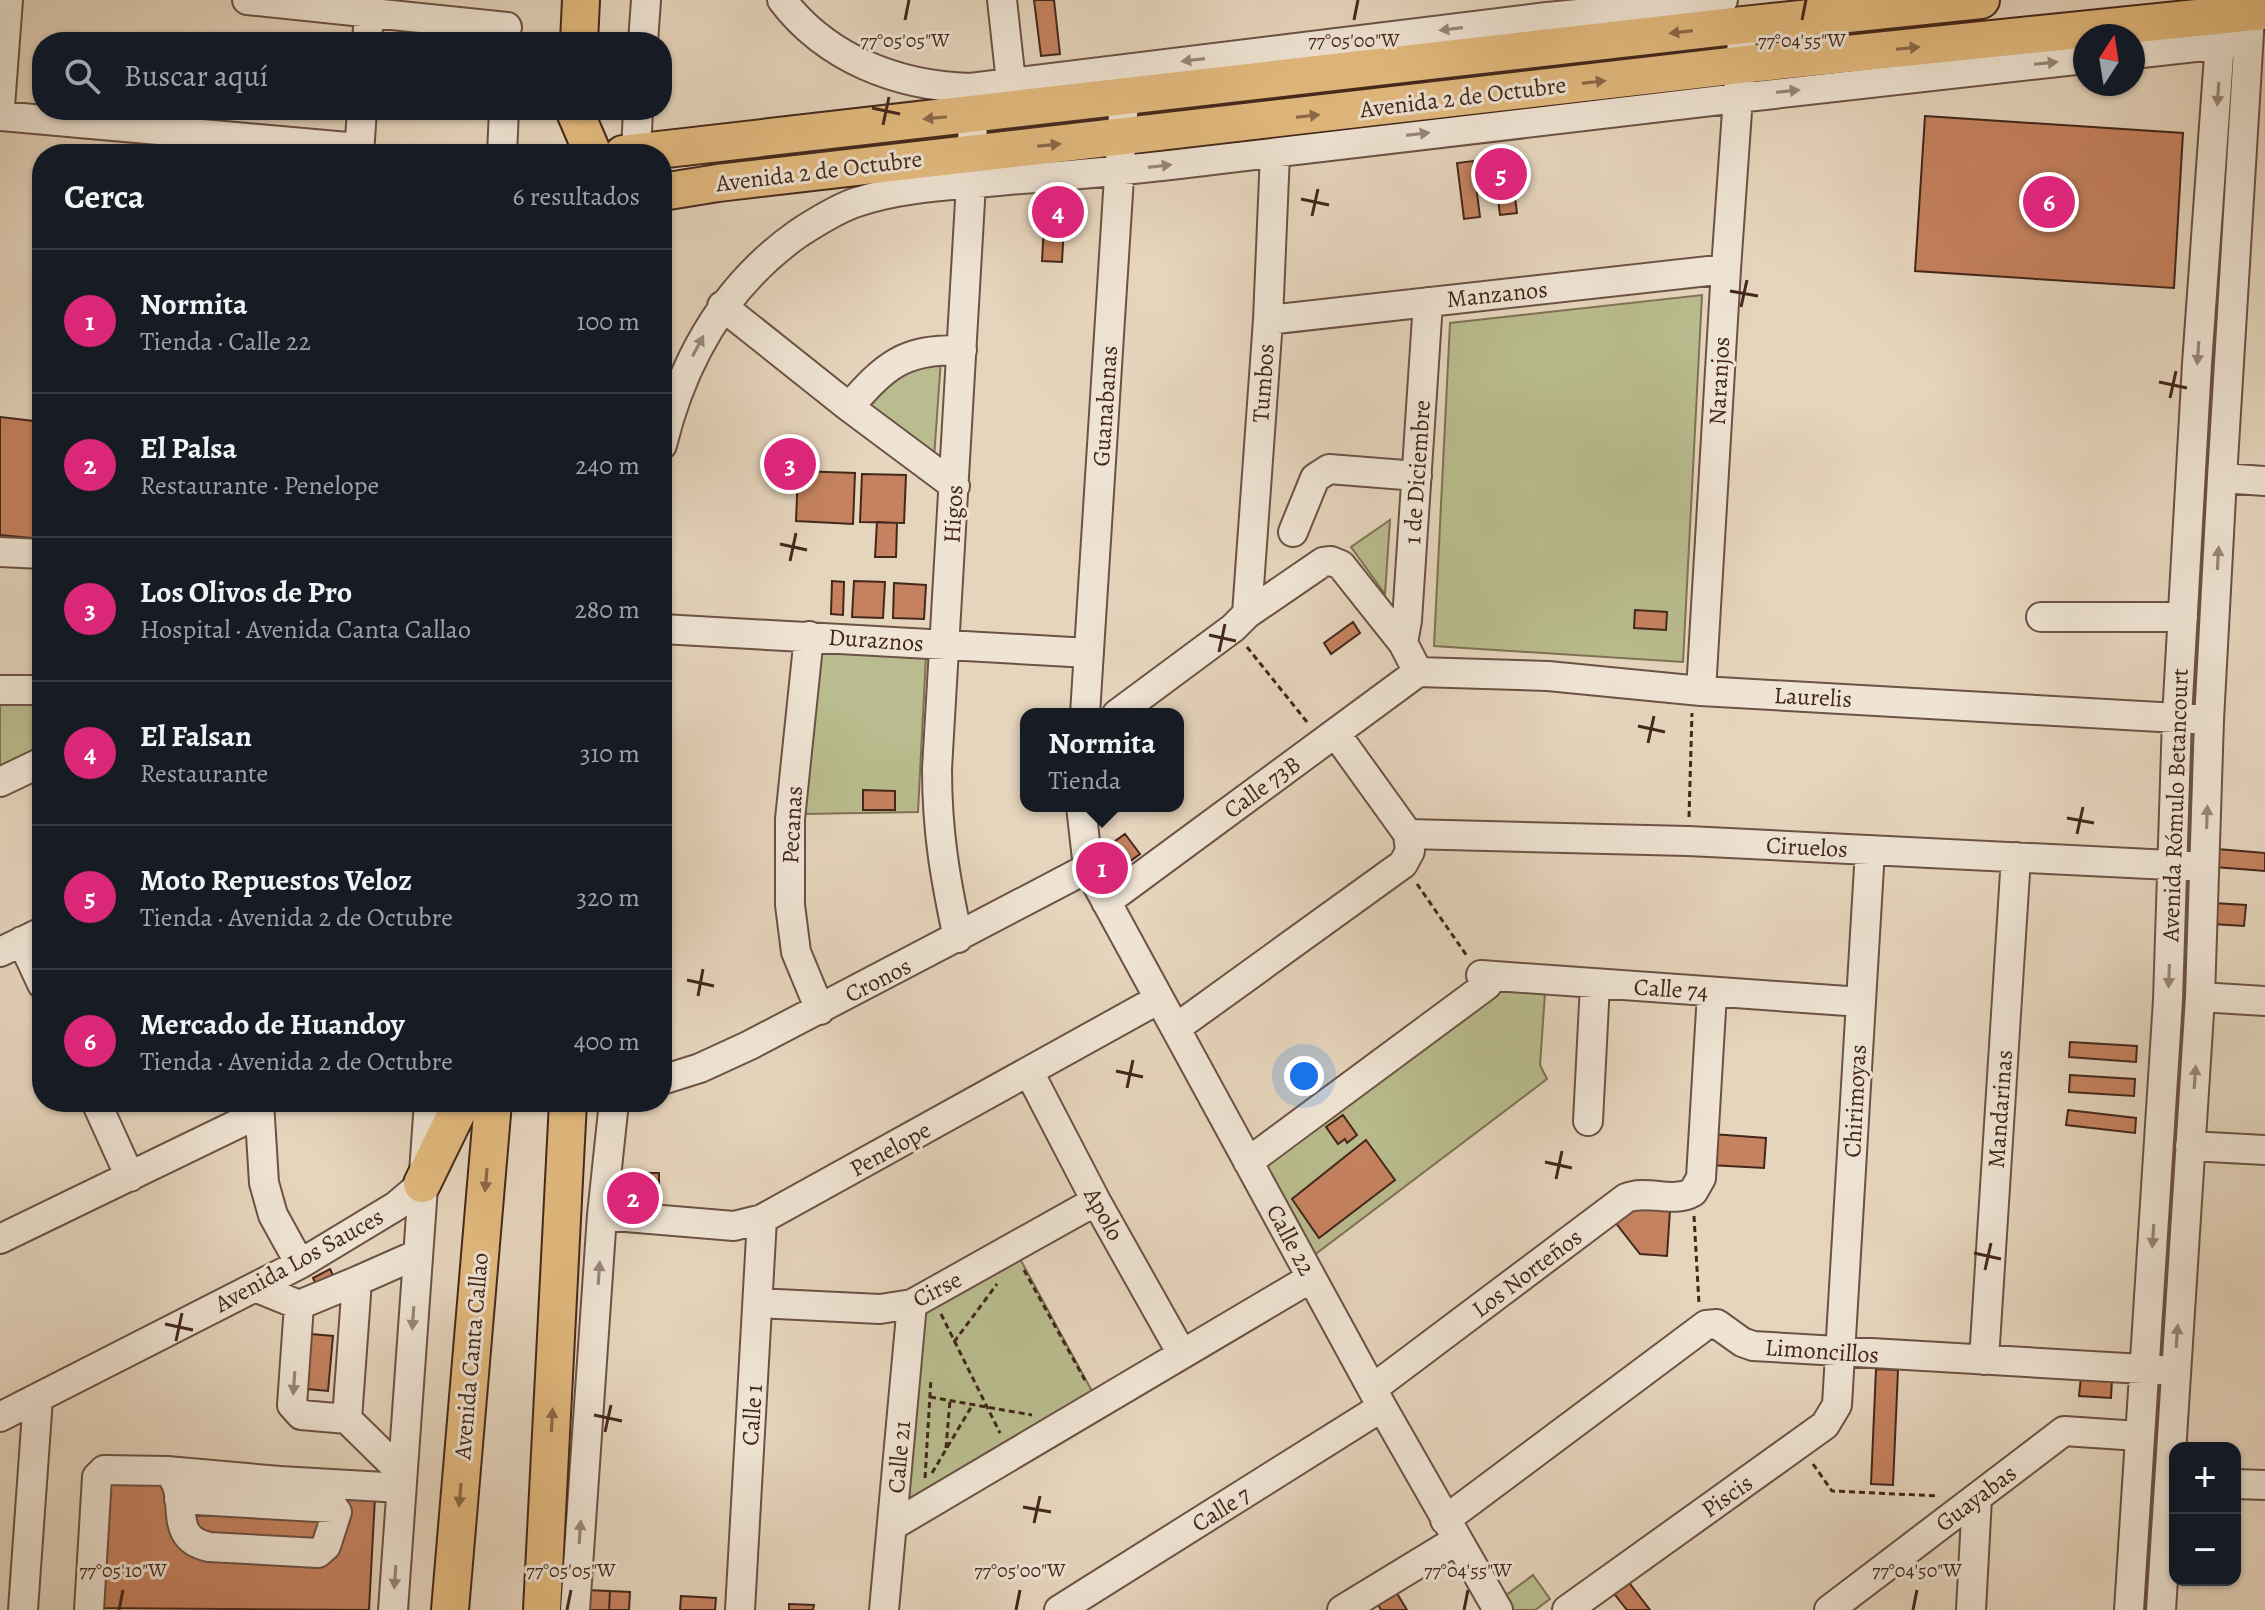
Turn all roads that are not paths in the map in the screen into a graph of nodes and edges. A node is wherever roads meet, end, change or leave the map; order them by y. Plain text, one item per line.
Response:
1 (8, 0) edge
2 (247, 0) edge
3 (581, 0) edge
4 (646, 0) edge
5 (782, 0) edge
6 (1002, 0) edge
7 (1981, 0) edge
8 (1546, 9) edge
9 (1733, 12) edge
10 (369, 13) junction
11 (2244, 21) edge
12 (508, 23) edge
13 (368, 32) edge
14 (579, 32) edge
15 (644, 32) edge
16 (2145, 50) edge
17 (2073, 60) edge
18 (1738, 81) junction
19 (1011, 82) junction
20 (1124, 98) junction
21 (972, 101) junction
22 (0, 106) edge
23 (0, 116) edge
24 (32, 119) edge
25 (41, 120) edge
26 (361, 120) edge
27 (504, 120) edge
28 (573, 120) edge
29 (579, 120) edge
30 (636, 120) edge
31 (287, 144) edge
32 (360, 144) edge
33 (502, 144) edge
34 (567, 144) edge
35 (589, 144) edge
36 (631, 144) edge
37 (672, 146) edge
38 (1275, 153) junction
39 (1120, 154) junction
40 (971, 168) junction
41 (672, 194) edge
42 (1726, 269) junction
43 (1428, 302) junction
44 (722, 306) junction
45 (1268, 320) junction
46 (962, 350) junction
47 (849, 407) junction
48 (672, 411) edge
49 (1417, 476) junction
50 (2222, 478) junction
51 (2265, 481) edge
52 (955, 486) junction
53 (1293, 532) dead end
54 (0, 552) edge
55 (32, 554) edge
56 (2041, 617) dead end
57 (2183, 617) junction
58 (1240, 621) junction
59 (672, 629) edge
60 (809, 636) junction
61 (1403, 643) junction
62 (945, 645) junction
63 (1089, 653) junction
64 (1418, 672) junction
65 (0, 690) edge
66 (32, 690) edge
67 (1697, 690) junction
68 (1085, 708) edge
69 (1125, 708) edge
70 (2177, 718) junction
71 (2209, 720) junction
72 (1330, 738) junction
73 (32, 767) edge
74 (0, 782) edge
75 (1082, 812) edge
76 (1408, 834) junction
77 (1870, 850) junction
78 (2016, 857) junction
79 (2174, 866) junction
80 (2205, 867) junction
81 (1088, 868) junction
82 (1106, 902) junction
83 (958, 938) junction
84 (21, 942) edge
85 (32, 964) edge
86 (1595, 984) junction
87 (1712, 993) junction
88 (2200, 997) junction
89 (1159, 999) junction
90 (2265, 1001) edge
91 (1861, 1002) junction
92 (820, 1010) junction
93 (1176, 1028) junction
94 (1029, 1072) junction
95 (672, 1076) edge
96 (101, 1112) edge
97 (252, 1112) edge
98 (259, 1112) edge
99 (428, 1112) edge
100 (457, 1112) edge
101 (492, 1112) edge
102 (567, 1112) edge
103 (613, 1112) edge
104 (1588, 1121) dead end
105 (2190, 1146) junction
106 (2265, 1150) edge
107 (1248, 1162) junction
108 (130, 1177) junction
109 (422, 1184) junction
110 (1096, 1201) junction
111 (602, 1215) junction
112 (762, 1219) junction
113 (353, 1232) junction
114 (0, 1239) edge
115 (418, 1254) junction
116 (300, 1264) junction
117 (386, 1267) junction
118 (1311, 1278) junction
119 (357, 1281) junction
120 (255, 1287) junction
121 (759, 1303) junction
122 (299, 1305) junction
123 (923, 1312) junction
124 (1840, 1352) junction
125 (1182, 1354) junction
126 (1984, 1360) junction
127 (2143, 1369) junction
128 (2175, 1371) junction
129 (38, 1398) junction
130 (1377, 1398) junction
131 (0, 1417) edge
132 (347, 1419) junction
133 (2139, 1436) junction
134 (2173, 1442) edge
135 (167, 1471) junction
136 (402, 1481) junction
137 (2241, 1484) edge
138 (2265, 1485) edge
139 (1977, 1498) junction
140 (179, 1499) junction
141 (2169, 1514) edge
142 (892, 1526) junction
143 (1451, 1530) junction
144 (1100, 1600) edge
145 (23, 1610) edge
146 (89, 1610) edge
147 (393, 1610) edge
148 (450, 1610) edge
149 (542, 1610) edge
150 (575, 1610) edge
151 (740, 1610) edge
152 (884, 1610) edge
153 (1059, 1610) edge
154 (1342, 1610) edge
155 (1498, 1610) edge
156 (1567, 1610) edge
157 (1829, 1610) edge
158 (1971, 1610) edge
159 (2129, 1610) edge
160 (2161, 1610) edge

1 - 22 street
2 - 10 street
3 - 14 main road
4 - 15 street
5 - 21 street
6 - 19 street
7 - 9 main road, Avenida 2 de Octubre
8 - 9 street, Avenida 2 de Octubre
8 -> 19 street, Avenida 2 de Octubre
9 - 18 street, Naranjos
9 -> 20 main road, Avenida 2 de Octubre
10 - 12 street
10 - 13 street
11 - 16 street
18 -> 11 main road, Avenida 2 de Octubre
11 - 50 street, Avenida Rómulo Betancourt
11 -> 57 street, Avenida Rómulo Betancourt
18 -> 17 street, Avenida 2 de Octubre
38 -> 18 street, Avenida 2 de Octubre
39 -> 18 main road, Avenida 2 de Octubre
18 - 42 street, Naranjos
19 - 21 street
20 - 21 main road, Avenida 2 de Octubre
20 - 39 street, Guanabanas
21 -> 37 main road, Avenida 2 de Octubre
21 - 40 street, Higos
23 - 24 street
25 - 31 street
26 - 32 street
27 - 33 street
28 - 34 main road
29 - 35 main road
30 - 36 street
39 -> 38 street, Avenida 2 de Octubre
38 - 45 street, Tumbos
40 -> 39 main road, Avenida 2 de Octubre
39 - 63 street, Guanabanas
40 - 41 main road, Avenida 2 de Octubre
40 - 44 street
40 - 46 street, Higos
42 - 43 street, Manzanos
42 - 67 street, Naranjos
43 - 45 street, Manzanos
43 - 49 street, 1 de Diciembre
44 - 47 street
48 -> 44 street
45 - 58 street, Tumbos
46 - 47 street
46 - 52 street, Higos
47 - 52 street
49 - 53 street
49 - 61 street, 1 de Diciembre
50 - 51 street
71 -> 50 street, Avenida Rómulo Betancourt
52 - 62 street, Higos
54 - 55 street
56 - 57 street
57 - 70 street, Avenida Rómulo Betancourt
58 - 61 street
58 - 69 street
59 - 60 street, Duraznos
60 - 62 street, Duraznos
60 - 92 street, Pecanas
61 - 64 street
62 - 63 street, Duraznos
62 - 83 street, Higos
63 - 68 street, Guanabanas
64 - 67 street, Laurelis
64 - 72 street, Calle 73B
65 - 66 street
67 - 70 street, Laurelis
70 - 71 street, Laurelis
70 - 79 street, Avenida Rómulo Betancourt
80 -> 71 street, Avenida Rómulo Betancourt
72 - 76 street
72 - 82 street, Calle 73B
73 - 74 street
75 - 81 street
76 - 77 street, Ciruelos
76 - 93 street
77 - 78 street, Ciruelos
77 - 91 street, Chirimoyas
78 - 79 street, Ciruelos
78 - 126 street, Mandarinas
79 - 80 street, Ciruelos
79 -> 127 street, Avenida Rómulo Betancourt
80 - 88 street, Avenida Rómulo Betancourt
81 - 82 street, Calle 22
81 - 83 street, Cronos
82 - 89 street, Calle 22
83 - 92 street, Cronos
84 - 85 street
86 - 87 street, Calle 74
86 - 104 street
86 - 107 street, Calle 74
87 - 91 street, Calle 74
87 - 130 street, Los Norteños
88 - 90 street
105 -> 88 street, Avenida Rómulo Betancourt
89 - 93 street, Calle 22
89 - 94 street, Penelope
91 - 124 street, Chirimoyas
92 - 95 street, Cronos
93 - 107 street, Calle 22
94 - 110 street, Apolo
94 - 112 street, Penelope
96 - 108 street
97 - 108 street
98 - 116 street
99 - 109 street
100 - 109 main road
101 -> 148 main road, Avenida Canta Callao
149 -> 102 main road
103 - 111 street
105 - 106 street
128 -> 105 street, Avenida Rómulo Betancourt
107 - 118 street, Calle 22
108 - 114 street
109 - 113 street, Avenida Los Sauces
109 - 115 street
110 - 123 street, Cirse
110 - 125 street, Apolo
111 - 112 street, Penelope
150 -> 111 street
112 - 121 street, Calle 1
113 - 116 street, Avenida Los Sauces
113 - 117 street
115 - 117 street
115 -> 136 street
116 - 120 street, Avenida Los Sauces
117 - 119 street
118 - 125 street
118 - 130 street, Calle 22
119 - 122 street
119 - 132 street
120 - 122 street
120 - 129 street, Avenida Los Sauces
121 - 123 street, Cirse
121 - 151 street, Calle 1
122 -> 132 street
123 - 142 street, Calle 21
124 - 126 street, Limoncillos
124 - 143 street, Limoncillos
124 - 156 street, Piscis
125 - 142 street
126 - 127 street, Limoncillos
127 - 128 street, Limoncillos
127 - 133 street, Avenida Rómulo Betancourt
128 - 134 street, Avenida Rómulo Betancourt
129 - 131 street, Avenida Los Sauces
129 - 145 street
130 - 143 street, Calle 22
130 - 144 street, Calle 7
132 - 136 street
133 - 139 street, Guayabas
133 - 159 street, Avenida Rómulo Betancourt
135 - 136 street
135 - 140 street
135 - 146 street
136 -> 147 street
137 - 138 street
139 - 157 street, Guayabas
139 - 158 street
140 - 140 street
141 - 160 street, Avenida Rómulo Betancourt
142 - 152 street, Calle 21
143 - 154 street
143 - 155 street, Calle 22
144 - 153 street, Calle 7

